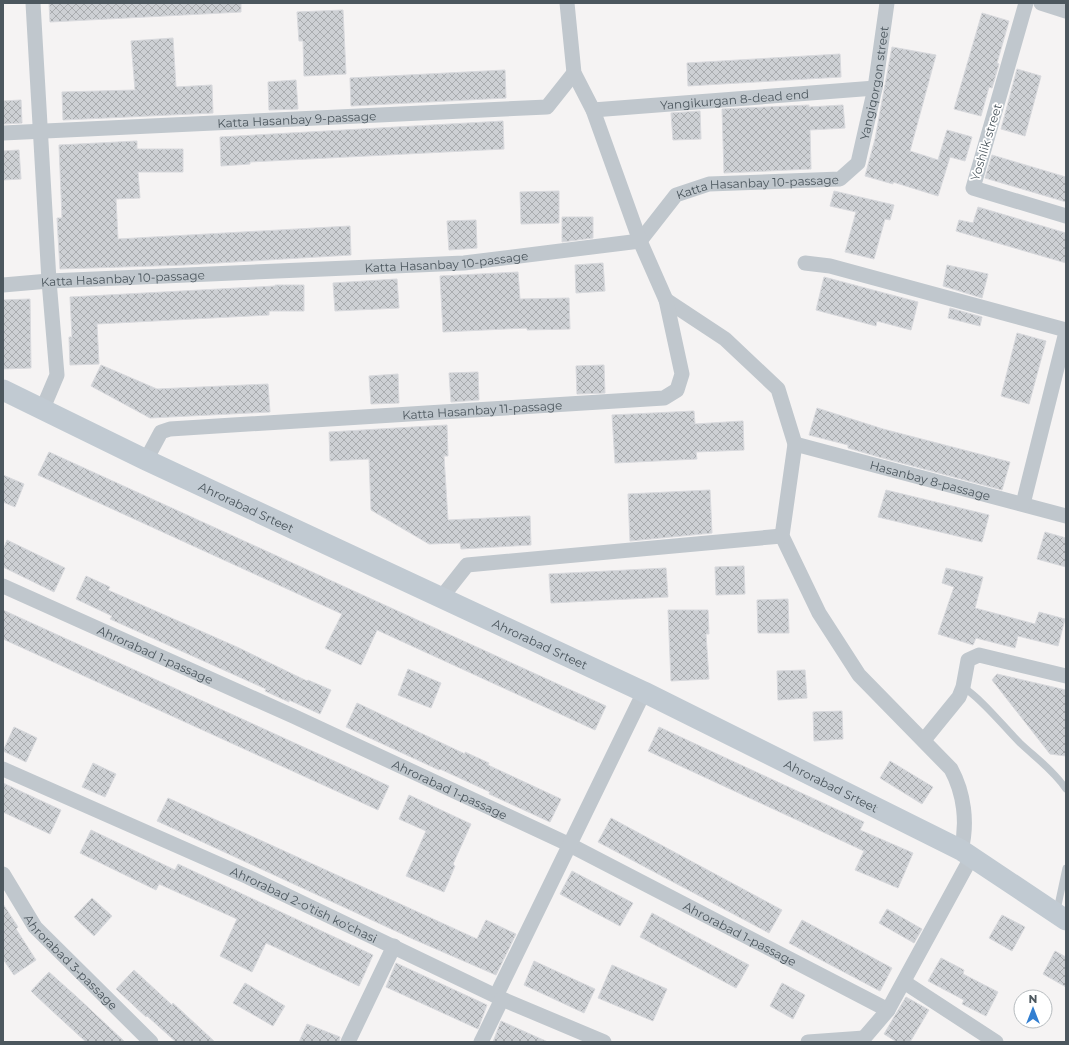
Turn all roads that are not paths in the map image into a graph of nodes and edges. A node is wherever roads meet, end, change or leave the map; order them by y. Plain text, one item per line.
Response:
1 (33, 3) edge
2 (567, 3) edge
3 (887, 3) edge
4 (1026, 3) edge
5 (1042, 3) edge
6 (1066, 11) edge
7 (574, 74) junction
8 (875, 88) junction
9 (593, 110) junction
10 (40, 131) junction
11 (3, 133) edge
12 (858, 163) joint
13 (1066, 216) edge
14 (640, 241) junction
15 (805, 263) dead end
16 (49, 281) junction
17 (3, 285) edge
18 (666, 300) junction
19 (1066, 331) edge
20 (3, 390) edge
21 (43, 408) junction
22 (795, 444) junction
23 (146, 460) junction
24 (1023, 504) junction
25 (1066, 516) edge
26 (782, 536) junction
27 (3, 586) edge
28 (441, 598) junction
29 (1066, 676) edge
30 (963, 687) junction
31 (644, 692) junction
32 (924, 740) junction
33 (3, 769) edge
34 (1066, 789) edge
35 (568, 844) junction
36 (966, 853) junction
37 (1066, 868) edge
38 (3, 874) edge
39 (1061, 916) edge
40 (394, 946) junction
41 (904, 982) junction
42 (499, 997) junction
43 (888, 1010) junction
44 (864, 1040) edge
45 (151, 1042) edge
46 (348, 1042) edge
47 (481, 1042) edge
48 (604, 1042) edge
49 (808, 1042) edge
50 (996, 1042) edge

1 - 10 street
2 - 7 street
3 - 8 street, Yangiqorgon street
4 - 13 street, Yoshlik street
5 - 6 street
7 - 9 street, Katta Hasanbay 11-passage
7 - 10 street, Katta Hasanbay 9-passage
8 - 9 street, Yangikurgan 8-dead end
8 - 12 street, Yangiqorgon street
9 - 14 street, Katta Hasanbay 11-passage
10 - 11 street, Katta Hasanbay 9-passage
10 - 16 street
12 - 14 street, Katta Hasanbay 10-passage
14 - 16 street, Katta Hasanbay 10-passage
14 - 18 street, Katta Hasanbay 11-passage
15 - 19 street
16 - 17 street, Katta Hasanbay 10-passage
16 - 21 street
18 - 22 street
18 - 23 street, Katta Hasanbay 11-passage
19 - 24 street
20 - 21 street, Ahrorabad Srteet
21 - 23 street, Ahrorabad Srteet
22 - 24 street, Hasanbay 8-passage
22 - 26 street
23 - 28 street, Ahrorabad Srteet
24 - 25 street, Hasanbay 8-passage
26 - 28 street
26 - 32 street
27 - 35 street, Ahrorabad 1-passage
28 - 31 street, Ahrorabad Srteet
29 - 30 street
30 - 32 street
30 - 34 lane
31 - 35 street
31 - 36 street, Ahrorabad Srteet
32 - 36 street
33 - 40 street, Ahrorabad 2-o'tish ko'chasi
35 - 42 street
35 - 43 street, Ahrorabad 1-passage
36 - 39 street, Ahrorabad Srteet
36 - 41 street
37 - 39 lane
38 - 45 street, Ahrorabad 3-passage
40 - 42 street, Ahrorabad 2-o'tish ko'chasi
40 - 46 street
41 - 43 street
41 - 50 street
42 - 47 street
42 - 48 street, Ahrorabad 2-o'tish ko'chasi
43 - 44 street
44 - 49 street

